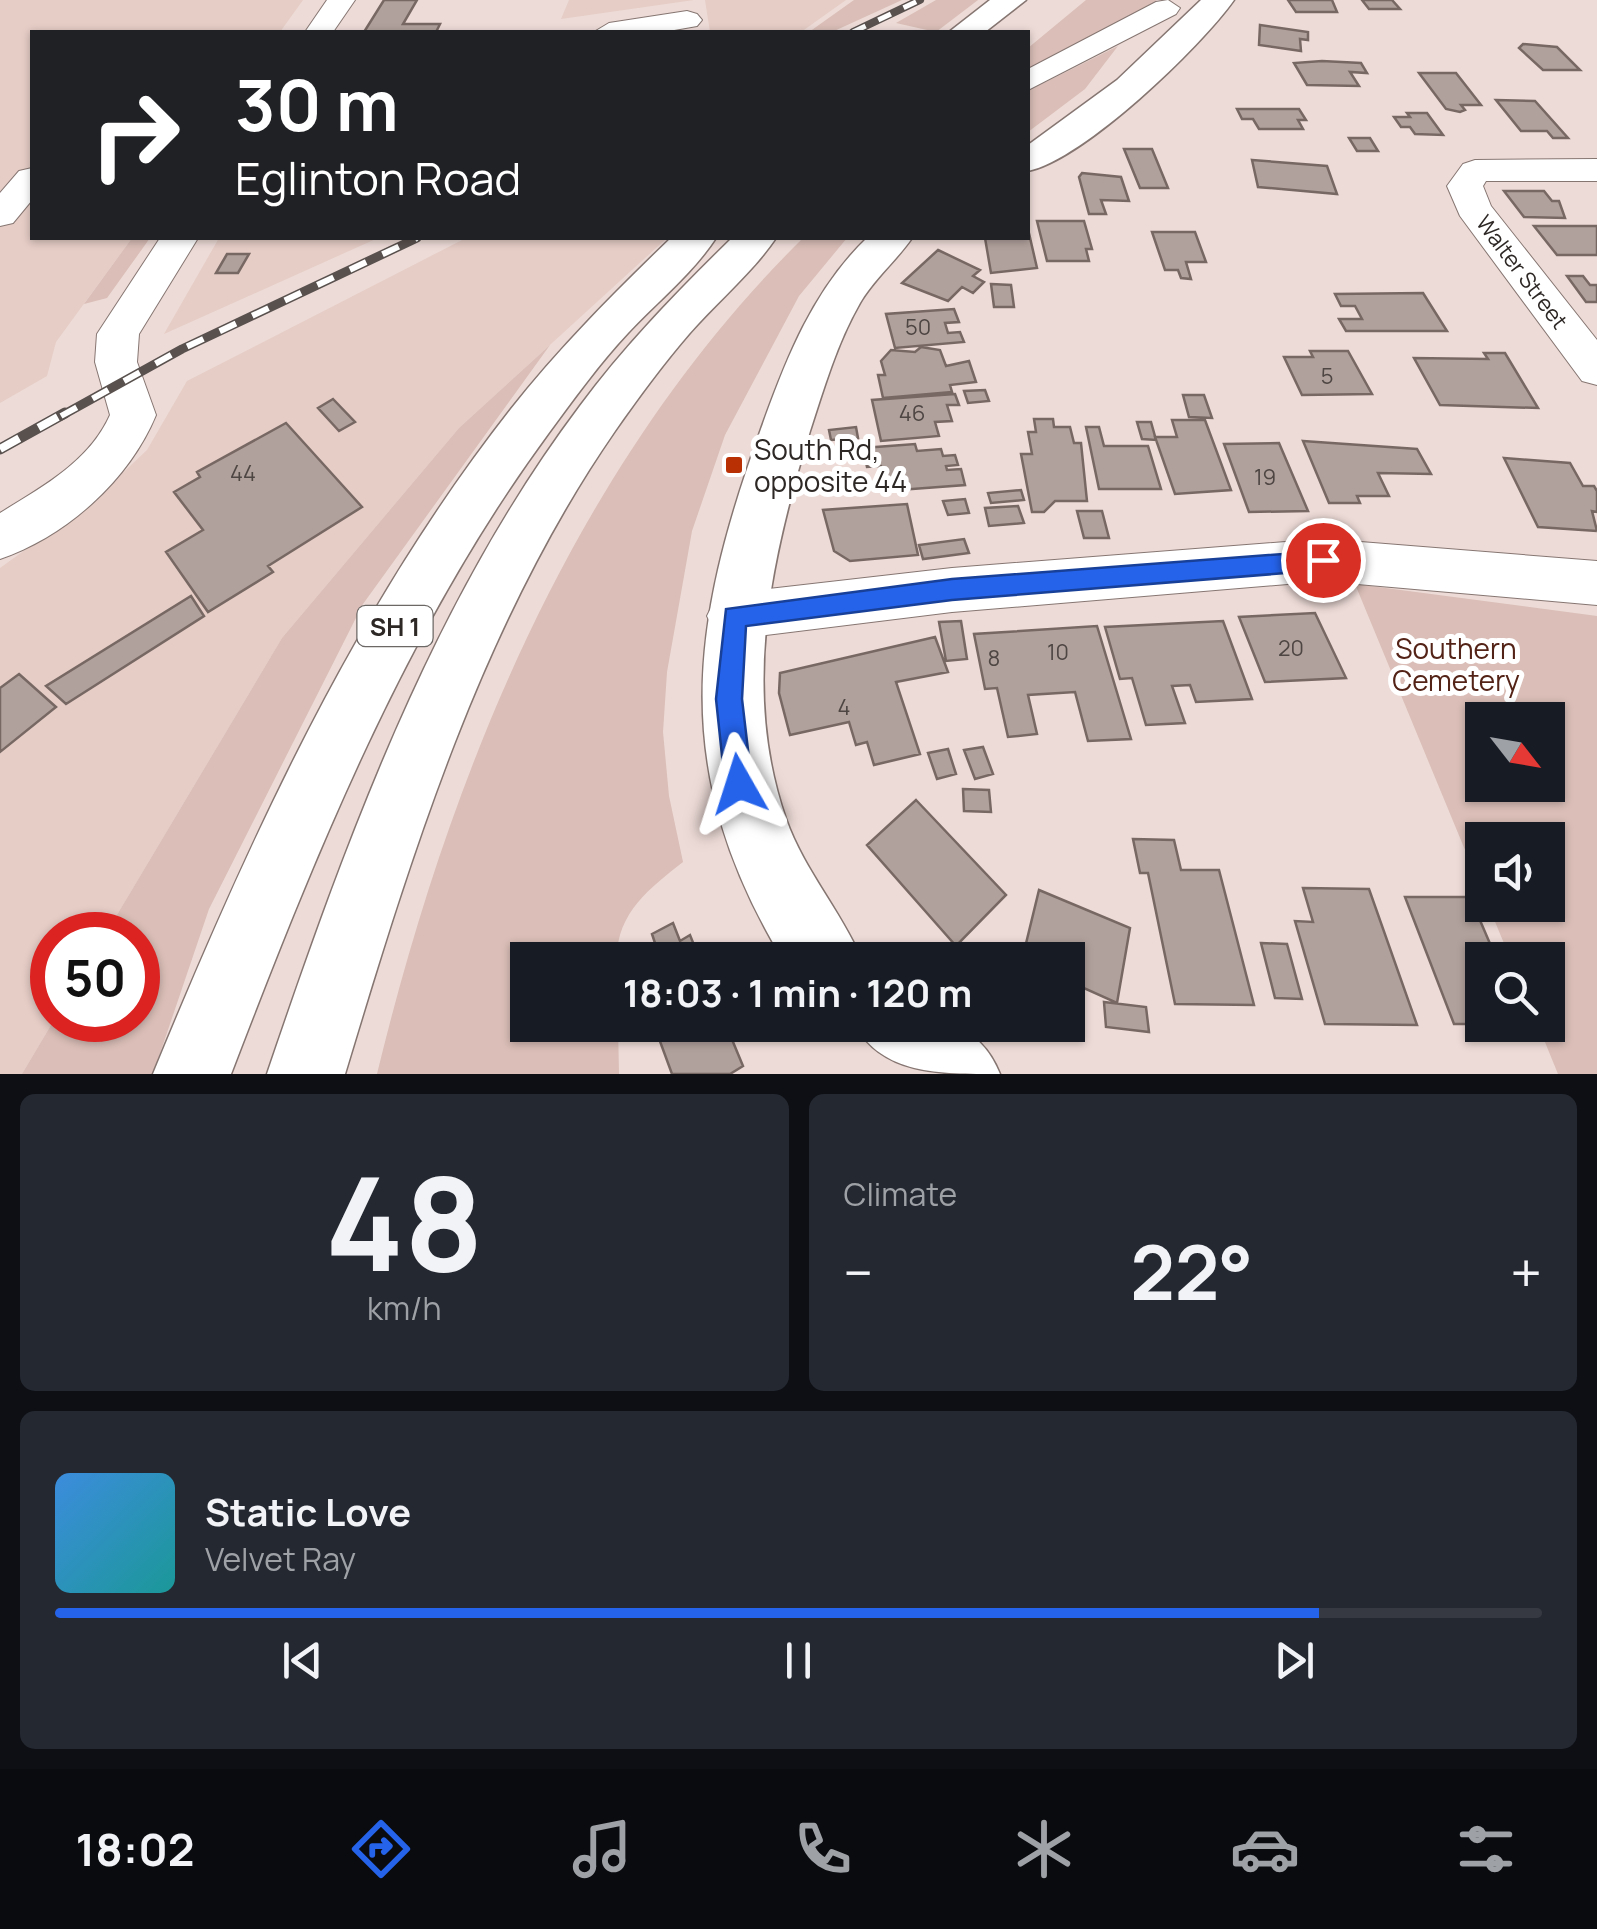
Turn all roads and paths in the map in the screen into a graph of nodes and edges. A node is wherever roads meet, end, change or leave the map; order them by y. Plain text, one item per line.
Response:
1 (341, 0) edge
2 (1218, 0) edge
3 (1170, 4) edge
4 (1024, 5) edge
5 (688, 20) dead end
6 (320, 30) edge
7 (622, 30) edge
8 (969, 30) edge
9 (1011, 30) edge
10 (1030, 79) edge
11 (1132, 81) junction
12 (1030, 159) edge
13 (1597, 170) edge
14 (30, 180) edge
15 (0, 215) edge
16 (178, 240) edge
17 (693, 240) edge
18 (753, 240) edge
19 (889, 240) edge
20 (1597, 370) edge
21 (0, 538) edge
22 (1597, 582) edge
23 (734, 616) junction
24 (814, 942) edge
25 (916, 1042) edge
26 (192, 1074) edge
27 (306, 1074) edge
28 (961, 1074) edge

1 - 6 street
2 - 11 main road
3 - 10 street
3 - 11 main road
4 - 8 main road
4 - 9 main road
5 - 7 street
11 - 12 main road
13 - 20 street, Walter Street
14 - 15 street
16 - 21 street
17 - 26 main road, SH 1
18 - 27 main road, SH 1
19 - 23 main road
22 - 23 street
23 - 24 main road
25 - 28 main road

